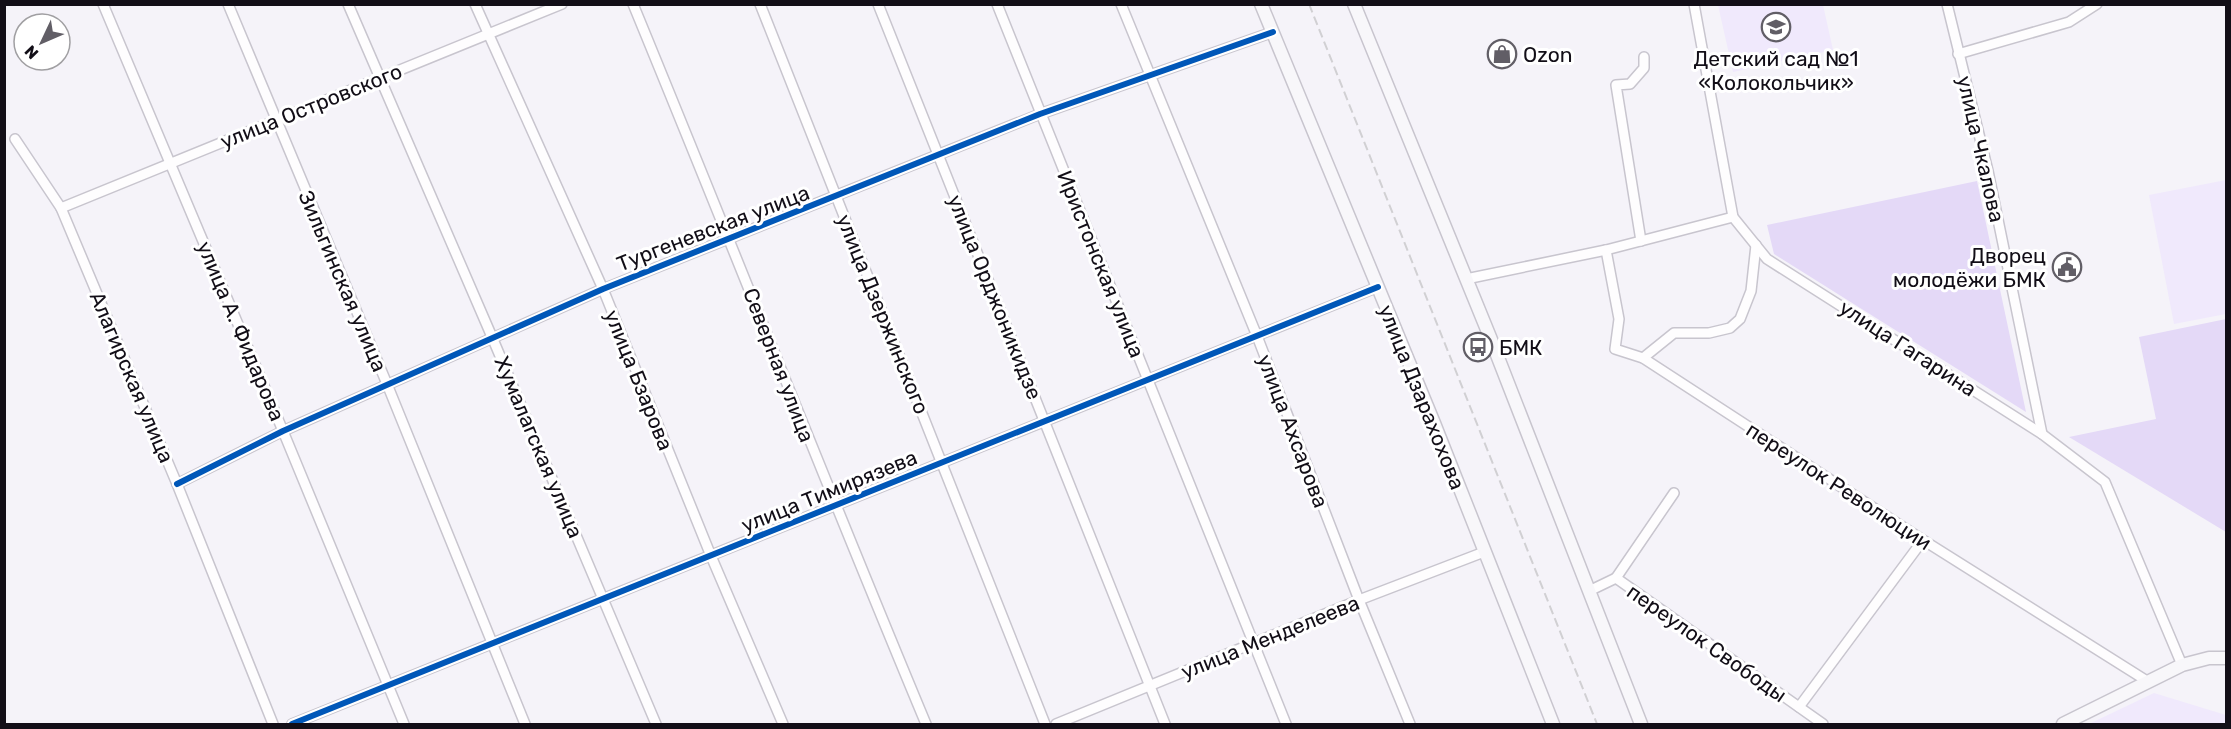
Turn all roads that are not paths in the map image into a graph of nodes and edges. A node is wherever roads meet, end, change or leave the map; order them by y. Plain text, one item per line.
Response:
1 (103, 4) edge
2 (228, 4) edge
3 (348, 4) edge
4 (476, 4) edge
5 (562, 4) edge
6 (633, 4) edge
7 (760, 4) edge
8 (878, 4) edge
9 (997, 4) edge
10 (1121, 4) edge
11 (1262, 4) edge
12 (1354, 4) edge
13 (1694, 4) edge
14 (1947, 4) edge
15 (2094, 5) edge
16 (1273, 32) junction
17 (488, 34) junction
18 (1958, 54) junction
19 (1644, 57) dead end
20 (1150, 75) junction
21 (380, 78) junction
22 (1040, 114) junction
23 (276, 121) junction
24 (15, 139) dead end
25 (937, 154) junction
26 (170, 164) junction
27 (836, 197) junction
28 (61, 208) junction
29 (1733, 217) junction
30 (730, 239) junction
31 (1641, 241) junction
32 (1756, 245) junction
33 (1606, 250) junction
34 (1466, 279) junction
35 (1378, 287) junction
36 (603, 289) junction
37 (1257, 336) junction
38 (492, 337) junction
39 (1642, 358) junction
40 (1149, 380) junction
41 (387, 384) junction
42 (1046, 422) junction
43 (283, 431) junction
44 (2042, 434) junction
45 (942, 463) junction
46 (177, 484) junction
47 (1674, 493) dead end
48 (835, 506) junction
49 (1923, 540) junction
50 (1484, 552) junction
51 (711, 556) junction
52 (1616, 578) junction
53 (1590, 591) junction
54 (603, 599) junction
55 (1359, 600) junction
56 (492, 644) junction
57 (1253, 644) junction
58 (2226, 658) edge
59 (2182, 665) junction
60 (2147, 681) junction
61 (1150, 685) junction
62 (388, 686) junction
63 (1799, 707) junction
64 (273, 724) edge
65 (292, 724) edge
66 (404, 724) edge
67 (525, 724) edge
68 (656, 724) edge
69 (783, 724) edge
70 (926, 724) edge
71 (1046, 724) edge
72 (1056, 724) edge
73 (1165, 724) edge
74 (1286, 724) edge
75 (1410, 724) edge
76 (1553, 724) edge
77 (1641, 724) edge
78 (1823, 724) edge
79 (2063, 724) edge

1 - 26 street, улица А. Фидарова
2 - 23 street, Зильгинская улица
3 - 21 street, Хумалагская улица
4 - 17 street, улица Бзарова
5 - 17 street, улица Островского
6 - 30 street, Северная улица
7 - 27 street, улица Дзержинского
8 - 25 street, улица Орджоникидзе
9 - 22 street, Иристонская улица
10 - 20 street, улица Ахсарова
11 - 16 street, улица Дзарахохова
12 - 34 street
13 - 29 street, улица Гагарина
14 - 18 street, улица Чкалова
15 - 18 street
16 - 20 street, Тургеневская улица
16 - 35 street, улица Дзарахохова
17 - 21 street, улица Островского
17 - 36 street, улица Бзарова
18 - 44 street, улица Чкалова
19 - 31 street
20 - 22 street, Тургеневская улица
20 - 37 street, улица Ахсарова
21 - 23 street, улица Островского
21 - 38 street, Хумалагская улица
22 - 25 street, Тургеневская улица
22 - 40 street, Иристонская улица
23 - 26 street, улица Островского
23 - 41 street, Зильгинская улица
24 - 28 street, Алагирская улица
25 - 27 street, Тургеневская улица
25 - 42 street, улица Орджоникидзе
26 - 28 street, улица Островского
26 - 43 street, улица А. Фидарова
27 - 30 street, Тургеневская улица
27 - 45 street, улица Дзержинского
28 - 46 street, Алагирская улица
29 - 31 street
29 - 32 street, улица Гагарина
30 - 36 street, Тургеневская улица
30 - 48 street, Северная улица
31 - 33 street
32 - 39 street
32 - 44 street, улица Гагарина
33 - 34 street
33 - 39 street, переулок Революции
34 - 53 street
35 - 37 street, улица Тимирязева
35 - 50 street, улица Дзарахохова
36 - 38 street, Тургеневская улица
36 - 51 street, улица Бзарова
37 - 40 street, улица Тимирязева
37 - 55 street, улица Ахсарова
38 - 41 street, Тургеневская улица
38 - 54 street, Хумалагская улица
39 - 49 street, переулок Революции
40 - 42 street, улица Тимирязева
40 - 57 street, Иристонская улица
41 - 43 street, Тургеневская улица
41 - 56 street, Зильгинская улица
42 - 45 street, улица Тимирязева
42 - 61 street, улица Орджоникидзе
43 - 46 street, Тургеневская улица
43 - 62 street, улица А. Фидарова
44 - 59 street, улица Гагарина
45 - 48 street, улица Тимирязева
45 - 71 street, улица Дзержинского
46 - 64 street, Алагирская улица
47 - 52 street, переулок Свободы
48 - 51 street, улица Тимирязева
48 - 70 street, Северная улица
49 - 60 street, переулок Революции
49 - 63 street, переулок Свободы
50 - 55 street, улица Менделеева
50 - 76 street, улица Дзарахохова
51 - 54 street, улица Тимирязева
51 - 69 street, улица Бзарова
52 - 53 street, переулок Свободы
52 - 63 street, переулок Свободы
53 - 77 street
54 - 56 street, улица Тимирязева
54 - 68 street, Хумалагская улица
55 - 57 street, улица Менделеева
55 - 75 street, улица Ахсарова
56 - 62 street, улица Тимирязева
56 - 67 street, Зильгинская улица
57 - 61 street, улица Менделеева
57 - 74 street, Иристонская улица
58 - 59 street
59 - 60 street
60 - 79 street
61 - 72 street, улица Менделеева
61 - 73 street, улица Орджоникидзе
62 - 65 street, улица Тимирязева
62 - 66 street, улица А. Фидарова
63 - 78 street, переулок Свободы

